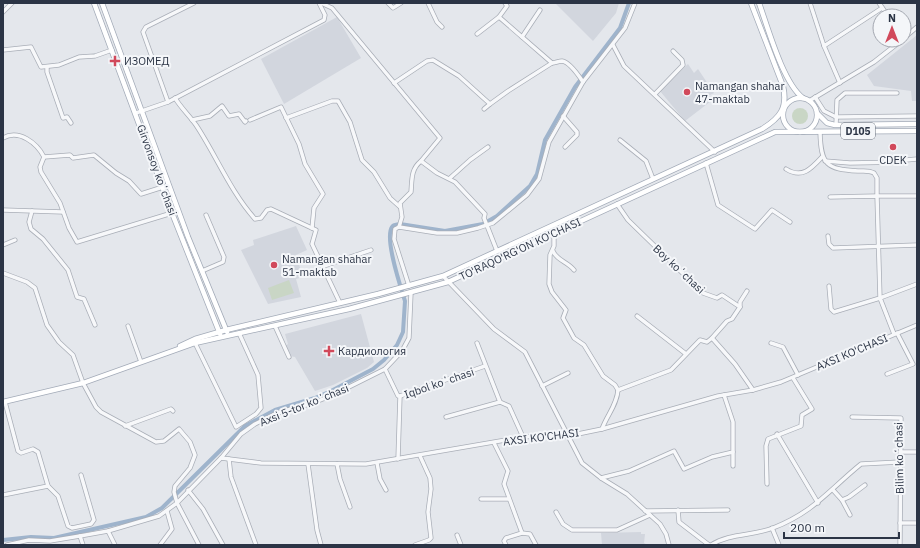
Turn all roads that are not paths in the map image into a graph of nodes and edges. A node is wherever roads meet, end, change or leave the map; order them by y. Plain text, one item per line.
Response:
1 (12, 3) edge
2 (94, 3) edge
3 (102, 3) edge
4 (194, 3) edge
5 (320, 3) edge
6 (388, 3) edge
7 (401, 3) edge
8 (428, 3) edge
9 (505, 3) edge
10 (635, 3) edge
11 (751, 3) edge
12 (759, 3) edge
13 (879, 3) edge
14 (811, 4) edge
15 (882, 8) edge
16 (540, 10) dead end
17 (3, 12) edge
18 (872, 15) edge
19 (499, 17) junction
20 (442, 27) dead end
21 (477, 34) dead end
22 (522, 37) junction
23 (612, 46) junction
24 (824, 46) junction
25 (892, 48) edge
26 (3, 50) edge
27 (112, 50) junction
28 (673, 51) dead end
29 (552, 63) junction
30 (47, 67) junction
31 (583, 82) junction
32 (394, 83) junction
33 (840, 83) junction
34 (897, 93) dead end
35 (655, 94) junction
36 (175, 98) junction
37 (802, 98) junction
38 (816, 98) junction
39 (810, 101) junction
40 (168, 102) junction
41 (490, 104) junction
42 (484, 109) dead end
43 (784, 109) junction
44 (816, 111) junction
45 (139, 112) junction
46 (563, 116) junction
47 (911, 116) junction
48 (917, 116) edge
49 (836, 117) junction
50 (286, 118) junction
51 (192, 120) junction
52 (71, 122) dead end
53 (914, 124) edge
54 (836, 125) junction
55 (917, 131) edge
56 (799, 132) junction
57 (820, 132) junction
58 (3, 138) edge
59 (620, 140) dead end
60 (488, 147) dead end
61 (565, 147) dead end
62 (715, 152) junction
63 (44, 157) junction
64 (822, 157) junction
65 (917, 160) edge
66 (421, 161) junction
67 (825, 161) junction
68 (706, 163) junction
69 (786, 169) dead end
70 (450, 178) junction
71 (654, 179) junction
72 (163, 187) junction
73 (877, 196) junction
74 (917, 196) edge
75 (830, 197) dead end
76 (617, 204) junction
77 (400, 207) junction
78 (3, 210) edge
79 (32, 211) junction
80 (63, 212) junction
81 (172, 212) junction
82 (206, 215) dead end
83 (790, 222) dead end
84 (486, 224) junction
85 (399, 227) junction
86 (312, 228) junction
87 (554, 233) junction
88 (828, 236) dead end
89 (14, 240) dead end
90 (3, 245) edge
91 (917, 245) edge
92 (877, 246) junction
93 (371, 250) dead end
94 (553, 251) junction
95 (497, 252) junction
96 (324, 266) junction
97 (574, 270) dead end
98 (202, 271) junction
99 (3, 273) edge
100 (443, 276) junction
101 (448, 282) junction
102 (917, 284) edge
103 (408, 286) junction
104 (829, 286) dead end
105 (747, 291) dead end
106 (411, 293) junction
107 (880, 298) junction
108 (340, 303) junction
109 (740, 307) junction
110 (637, 316) dead end
111 (96, 324) dead end
112 (128, 326) dead end
113 (275, 326) junction
114 (917, 326) edge
115 (227, 332) junction
116 (239, 333) junction
117 (220, 334) junction
118 (896, 334) junction
119 (712, 338) junction
120 (195, 343) junction
121 (477, 343) dead end
122 (771, 343) dead end
123 (686, 354) junction
124 (160, 355) junction
125 (289, 357) dead end
126 (142, 362) junction
127 (485, 366) junction
128 (385, 369) junction
129 (568, 373) dead end
130 (887, 374) dead end
131 (798, 375) junction
132 (793, 378) junction
133 (83, 383) junction
134 (542, 386) junction
135 (618, 390) junction
136 (752, 390) junction
137 (724, 395) junction
138 (400, 396) junction
139 (4, 402) edge
140 (500, 402) junction
141 (173, 410) dead end
142 (446, 417) dead end
143 (852, 417) dead end
144 (125, 426) junction
145 (602, 429) junction
146 (777, 434) junction
147 (568, 436) junction
148 (523, 437) junction
149 (494, 443) junction
150 (733, 452) junction
151 (900, 452) junction
152 (917, 452) edge
153 (420, 456) junction
154 (221, 458) junction
155 (398, 459) junction
156 (229, 460) junction
157 (900, 462) junction
158 (377, 463) junction
159 (308, 464) junction
160 (337, 464) junction
161 (733, 466) dead end
162 (81, 475) dead end
163 (600, 478) junction
164 (767, 484) dead end
165 (865, 485) dead end
166 (48, 486) junction
167 (188, 490) junction
168 (386, 490) dead end
169 (833, 490) junction
170 (3, 495) edge
171 (481, 499) dead end
172 (510, 499) junction
173 (842, 500) junction
174 (177, 502) junction
175 (818, 502) junction
176 (350, 507) dead end
177 (678, 510) junction
178 (728, 510) dead end
179 (167, 511) junction
180 (645, 511) junction
181 (556, 512) dead end
182 (650, 515) junction
183 (850, 515) dead end
184 (900, 523) junction
185 (917, 523) edge
186 (72, 528) junction
187 (772, 528) junction
188 (108, 531) junction
189 (522, 533) junction
190 (457, 535) dead end
191 (80, 536) junction
192 (74, 537) junction
193 (7, 545) edge
194 (83, 545) edge
195 (115, 545) edge
196 (160, 545) edge
197 (199, 545) edge
198 (223, 545) edge
199 (256, 545) edge
200 (321, 545) edge
201 (415, 545) edge
202 (462, 545) edge
203 (506, 545) edge
204 (536, 545) edge
205 (669, 545) edge
206 (710, 545) edge
207 (779, 545) edge
208 (900, 545) edge

1 - 17 street
2 - 27 main road, Girvonsoy koʻchasi
3 - 45 main road, Girvonsoy koʻchasi
4 - 40 street
5 - 32 street
5 - 36 street
6 - 7 street
8 - 20 street
9 - 19 street
10 - 23 street
11 - 43 main road
12 - 37 main road
13 - 15 street
14 - 24 street
16 - 22 street
18 - 24 street
19 - 21 street
19 - 22 street
22 - 29 street
23 - 31 street
23 - 35 street
24 - 33 street
25 - 33 street
26 - 30 street
27 - 30 street
27 - 45 main road, Girvonsoy koʻchasi
28 - 35 street
29 - 31 street
29 - 41 street
30 - 52 street
31 - 46 street
32 - 41 street
32 - 66 street
33 - 38 street
34 - 49 street
35 - 62 street
36 - 40 street
36 - 51 street
37 - 39 main road
37 - 43 main road
38 - 39 street
38 - 49 street
39 - 44 main road, D105
40 - 45 street
41 - 42 street
43 - 56 main road
43 - 62 main road, TO'RAQO'RG'ON KO'CHASI
44 - 54 main road, D105
44 - 56 main road
45 - 72 main road, Girvonsoy koʻchasi
45 - 98 main road, Girvonsoy koʻchasi
46 - 61 street
46 - 84 street
47 - 48 street
47 - 49 street
47 - 53 street
49 - 54 street
50 - 51 street
50 - 77 street
50 - 86 street
51 - 86 street
53 - 54 main road, D105
55 - 57 main road, D105
56 - 57 main road, D105
56 - 68 main road, TO'RAQO'RG'ON KO'CHASI
57 - 64 street
58 - 63 street
59 - 71 street
60 - 70 street
62 - 71 main road, TO'RAQO'RG'ON KO'CHASI
63 - 72 street
63 - 80 street
64 - 67 street
64 - 69 street
65 - 67 street
66 - 70 street
66 - 77 street
67 - 73 street
68 - 76 main road, TO'RAQO'RG'ON KO'CHASI
68 - 83 street
70 - 84 street
71 - 95 main road, TO'RAQO'RG'ON KO'CHASI
72 - 81 main road, Girvonsoy koʻchasi
73 - 74 street
73 - 75 street
73 - 92 street
76 - 87 main road, TO'RAQO'RG'ON KO'CHASI
76 - 109 street, Boy koʻchasi
77 - 85 street
78 - 79 street
79 - 80 street
79 - 111 street
80 - 81 street
81 - 117 main road, Girvonsoy koʻchasi
82 - 98 street
84 - 85 street
84 - 95 street
85 - 103 street
86 - 96 street
87 - 94 street
87 - 101 main road, TO'RAQO'RG'ON KO'CHASI
88 - 92 street
89 - 90 street
91 - 92 street
92 - 107 street
93 - 96 street
94 - 97 street
94 - 135 street
95 - 100 main road, TO'RAQO'RG'ON KO'CHASI
96 - 108 street
98 - 115 main road, Girvonsoy koʻchasi
99 - 133 street
100 - 101 street
100 - 103 main road, TO'RAQO'RG'ON KO'CHASI
101 - 106 main road, TO'RAQO'RG'ON KO'CHASI
101 - 134 street
102 - 107 street
103 - 108 main road, TO'RAQO'RG'ON KO'CHASI
104 - 107 street
105 - 109 street
106 - 113 main road, TO'RAQO'RG'ON KO'CHASI
106 - 128 street, Аxsi 5-tor koʼchasi
107 - 118 street
108 - 115 main road, TO'RAQO'RG'ON KO'CHASI
109 - 119 street
110 - 123 street
112 - 126 street
113 - 116 main road, TO'RAQO'RG'ON KO'CHASI
113 - 125 street
114 - 118 street, AXSI KO'CHASI
115 - 116 main road, TO'RAQO'RG'ON KO'CHASI
115 - 117 main road
116 - 120 street
117 - 120 main road
117 - 124 main road
118 - 130 street
118 - 131 street, AXSI KO'CHASI
119 - 123 street
119 - 136 street
120 - 124 main road
121 - 127 street
122 - 131 street
123 - 135 street
124 - 126 main road
126 - 133 main road
127 - 138 street, Iqbol koʻchasi
127 - 140 street
128 - 138 street, Iqbol koʻchasi
128 - 154 street, Аxsi 5-tor koʼchasi
129 - 134 street
131 - 132 street, AXSI KO'CHASI
132 - 136 street, AXSI KO'CHASI
132 - 146 street
133 - 139 main road
133 - 144 street
134 - 147 street
135 - 145 street
136 - 137 street, AXSI KO'CHASI
137 - 145 street, AXSI KO'CHASI
137 - 150 street
138 - 155 street
139 - 166 street
140 - 142 street
140 - 148 street
141 - 144 street
143 - 151 street, Bilim koʻchasi
144 - 174 street
145 - 147 street, AXSI KO'CHASI
146 - 164 street
146 - 175 street
147 - 148 street, AXSI KO'CHASI
147 - 163 street
148 - 149 street, AXSI KO'CHASI
149 - 153 street, AXSI KO'CHASI
149 - 172 street
150 - 161 street
150 - 163 street
151 - 152 street
151 - 157 street, Bilim koʻchasi
153 - 155 street, AXSI KO'CHASI
153 - 201 street
154 - 156 street, AXSI KO'CHASI
154 - 167 street, Аxsi 5-tor koʼchasi
155 - 158 street, AXSI KO'CHASI
156 - 159 street, AXSI KO'CHASI
156 - 199 street
157 - 169 street
157 - 184 street, Bilim koʻchasi
158 - 160 street, AXSI KO'CHASI
158 - 168 street
159 - 160 street, AXSI KO'CHASI
159 - 200 street
160 - 176 street
162 - 186 street
163 - 180 street
165 - 173 street
166 - 170 street
166 - 186 street
167 - 174 street, Аxsi 5-tor koʼchasi
167 - 198 street
169 - 173 street
169 - 175 street
171 - 172 street
172 - 189 street
173 - 183 street
174 - 179 street, Аxsi 5-tor koʼchasi
174 - 197 street
175 - 187 street
177 - 178 street
177 - 180 street
177 - 206 street
179 - 188 street, Аxsi 5-tor koʼchasi
179 - 196 street
180 - 182 street
181 - 182 street
182 - 205 street
184 - 185 street
184 - 208 street, Bilim koʻchasi
186 - 192 street
187 - 206 street
187 - 207 street
188 - 191 street, Аxsi 5-tor koʼchasi
188 - 195 street
189 - 203 street
189 - 204 street
190 - 202 street
191 - 192 street, Аxsi 5-tor koʼchasi
191 - 194 street
192 - 193 street, Аxsi 5-tor koʼchasi

